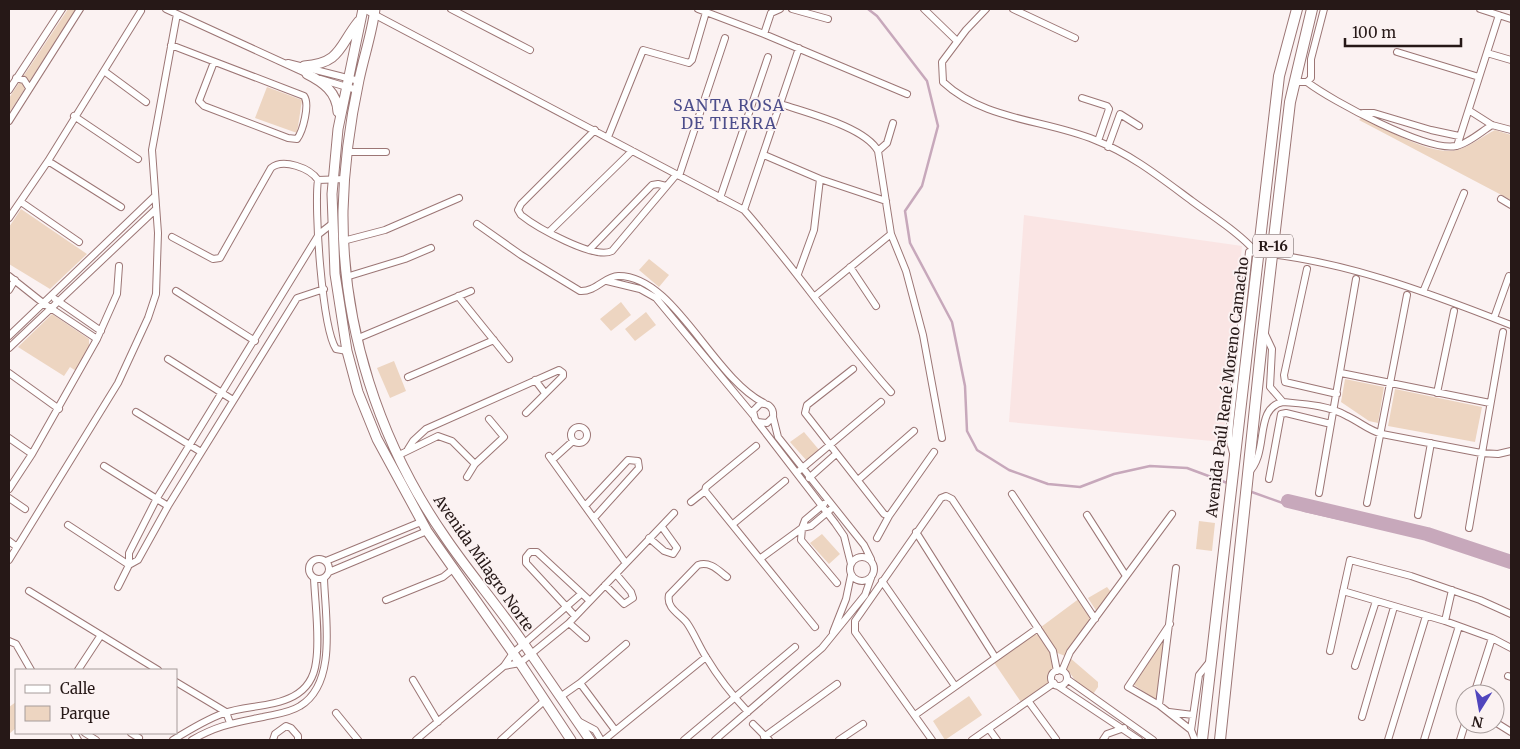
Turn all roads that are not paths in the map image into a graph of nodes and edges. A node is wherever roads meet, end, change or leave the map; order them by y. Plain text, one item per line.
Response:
1 (62, 9) edge
2 (80, 9) edge
3 (166, 9) edge
4 (364, 9) edge
5 (451, 9) edge
6 (698, 9) edge
7 (780, 9) edge
8 (792, 9) edge
9 (924, 9) edge
10 (986, 9) edge
11 (1013, 9) edge
12 (1297, 9) edge
13 (1312, 9) edge
14 (1324, 9) edge
15 (1480, 9) edge
16 (141, 11) dead end
17 (375, 11) edge
18 (706, 12) junction
19 (177, 14) junction
20 (1500, 15) junction
21 (361, 19) junction
22 (1511, 19) edge
23 (828, 20) dead end
24 (764, 34) junction
25 (725, 38) dead end
26 (1075, 38) dead end
27 (957, 41) junction
28 (171, 45) junction
29 (799, 48) junction
30 (530, 50) dead end
31 (1397, 52) dead end
32 (1487, 53) junction
33 (768, 57) dead end
34 (1511, 60) edge
35 (214, 62) junction
36 (306, 70) junction
37 (104, 71) junction
38 (1479, 77) junction
39 (16, 78) junction
40 (1295, 82) junction
41 (1307, 82) junction
42 (347, 83) junction
43 (358, 85) junction
44 (29, 88) junction
45 (9, 90) edge
46 (907, 94) dead end
47 (1082, 98) dead end
48 (146, 102) dead end
49 (781, 104) junction
50 (1109, 109) junction
51 (12, 110) edge
52 (1470, 111) junction
53 (1362, 113) junction
54 (1120, 114) junction
55 (74, 116) junction
56 (9, 121) edge
57 (893, 123) dead end
58 (1492, 125) junction
59 (1139, 126) dead end
60 (338, 129) junction
61 (595, 130) junction
62 (1431, 130) junction
63 (1511, 130) edge
64 (1459, 136) junction
65 (608, 137) junction
66 (1098, 141) junction
67 (1426, 142) junction
68 (1457, 146) junction
69 (1108, 147) junction
70 (632, 151) junction
71 (878, 151) junction
72 (348, 152) junction
73 (386, 152) dead end
74 (764, 155) junction
75 (138, 159) dead end
76 (48, 161) junction
77 (677, 175) junction
78 (333, 179) junction
79 (345, 179) junction
80 (820, 179) junction
81 (318, 180) junction
82 (666, 186) junction
83 (1464, 193) dead end
84 (154, 197) junction
85 (459, 198) dead end
86 (720, 198) junction
87 (1502, 200) dead end
88 (886, 201) junction
89 (21, 202) junction
90 (1511, 205) edge
91 (121, 207) dead end
92 (142, 209) junction
93 (155, 210) junction
94 (744, 210) junction
95 (9, 218) edge
96 (147, 218) junction
97 (333, 223) junction
98 (477, 224) dead end
99 (549, 232) junction
100 (319, 234) junction
101 (891, 234) junction
102 (172, 237) dead end
103 (343, 241) junction
104 (80, 242) dead end
105 (431, 248) dead end
106 (589, 250) junction
107 (1257, 253) junction
108 (1272, 253) junction
109 (119, 266) dead end
110 (850, 267) junction
111 (1307, 269) dead end
112 (798, 274) junction
113 (9, 276) edge
114 (1509, 276) dead end
115 (346, 277) junction
116 (628, 277) junction
117 (1356, 279) dead end
118 (15, 280) junction
119 (606, 281) junction
120 (628, 285) junction
121 (652, 286) junction
122 (324, 289) junction
123 (9, 290) edge
124 (176, 291) dead end
125 (471, 291) dead end
126 (1424, 292) junction
127 (647, 293) junction
128 (1407, 295) dead end
129 (50, 296) junction
130 (458, 296) junction
131 (815, 296) junction
132 (57, 301) junction
133 (43, 303) junction
134 (876, 306) dead end
135 (50, 308) junction
136 (274, 311) junction
137 (1454, 311) dead end
138 (284, 318) junction
139 (1494, 318) junction
140 (1511, 325) edge
141 (1263, 330) junction
142 (100, 332) junction
143 (1503, 332) dead end
144 (9, 336) edge
145 (97, 339) junction
146 (356, 339) junction
147 (494, 340) junction
148 (255, 341) junction
149 (9, 348) edge
150 (347, 351) junction
151 (168, 359) dead end
152 (509, 359) dead end
153 (853, 369) dead end
154 (9, 373) edge
155 (1341, 373) junction
156 (408, 377) dead end
157 (535, 380) junction
158 (1390, 383) junction
159 (891, 392) dead end
160 (222, 393) junction
161 (1437, 393) junction
162 (545, 394) junction
163 (1337, 394) junction
164 (233, 400) junction
165 (881, 402) dead end
166 (1283, 402) junction
167 (764, 403) junction
168 (1490, 403) junction
169 (59, 409) junction
170 (1334, 410) junction
171 (136, 412) dead end
172 (526, 414) dead end
173 (753, 415) junction
174 (773, 417) junction
175 (489, 419) dead end
176 (758, 422) junction
177 (1331, 424) junction
178 (914, 431) dead end
179 (1382, 434) junction
180 (9, 438) edge
181 (942, 438) dead end
182 (573, 441) dead end
183 (1431, 443) junction
184 (190, 445) junction
185 (829, 445) junction
186 (756, 446) dead end
187 (408, 449) junction
188 (1511, 451) edge
189 (201, 452) junction
190 (934, 452) dead end
191 (1481, 453) junction
192 (32, 454) junction
193 (836, 454) junction
194 (397, 456) junction
195 (475, 464) junction
196 (104, 466) dead end
197 (804, 468) junction
198 (797, 473) junction
199 (1248, 473) junction
200 (811, 477) junction
201 (467, 478) dead end
202 (1269, 479) dead end
203 (858, 480) junction
204 (785, 481) dead end
205 (804, 482) junction
206 (9, 489) edge
207 (706, 491) junction
208 (1319, 493) dead end
209 (1012, 494) dead end
210 (9, 498) edge
211 (157, 498) junction
212 (829, 500) junction
213 (691, 502) dead end
214 (1367, 503) dead end
215 (168, 506) junction
216 (585, 506) junction
217 (822, 506) junction
218 (834, 506) junction
219 (26, 509) dead end
220 (827, 512) junction
221 (674, 513) dead end
222 (1172, 514) dead end
223 (1087, 515) dead end
224 (1418, 515) dead end
225 (889, 516) junction
226 (594, 518) junction
227 (421, 522) junction
228 (733, 524) junction
229 (68, 525) dead end
230 (662, 527) junction
231 (802, 528) junction
232 (1469, 528) dead end
233 (427, 531) junction
234 (916, 532) junction
235 (650, 538) junction
236 (877, 538) dead end
237 (9, 541) edge
238 (17, 547) junction
239 (761, 558) junction
240 (871, 559) junction
241 (9, 560) edge
242 (326, 561) junction
243 (625, 562) junction
244 (851, 564) junction
245 (129, 565) junction
246 (1176, 568) dead end
247 (453, 569) junction
248 (616, 574) junction
249 (327, 575) junction
250 (851, 575) junction
251 (1126, 576) junction
252 (314, 578) junction
253 (728, 578) dead end
254 (871, 578) junction
255 (882, 581) junction
256 (837, 583) dead end
257 (605, 585) junction
258 (118, 588) dead end
259 (1452, 590) junction
260 (29, 591) dead end
261 (1343, 591) junction
262 (581, 594) junction
263 (386, 600) dead end
264 (590, 601) junction
265 (1376, 601) junction
266 (565, 606) junction
267 (1394, 607) junction
268 (1511, 614) edge
269 (576, 616) junction
270 (1426, 616) junction
271 (1095, 619) junction
272 (1445, 621) junction
273 (568, 623) junction
274 (1170, 624) junction
275 (1458, 626) junction
276 (815, 627) dead end
277 (1038, 628) junction
278 (833, 633) junction
279 (100, 635) junction
280 (586, 638) dead end
281 (1492, 638) junction
282 (9, 641) edge
283 (524, 644) junction
284 (626, 644) dead end
285 (795, 647) dead end
286 (1511, 648) edge
287 (1330, 651) dead end
288 (513, 653) junction
289 (532, 656) junction
290 (706, 656) junction
291 (995, 657) junction
292 (1211, 660) junction
293 (520, 663) junction
294 (504, 666) junction
295 (1355, 666) dead end
296 (30, 669) edge
297 (79, 669) edge
298 (156, 669) edge
299 (1060, 671) junction
300 (1067, 679) junction
301 (413, 680) dead end
302 (178, 683) edge
303 (580, 683) junction
304 (837, 684) dead end
305 (1477, 684) edge
306 (1056, 685) junction
307 (955, 686) junction
308 (560, 697) junction
309 (733, 697) junction
310 (544, 701) junction
311 (1029, 702) junction
312 (1158, 705) junction
313 (226, 712) junction
314 (748, 712) junction
315 (1169, 712) junction
316 (336, 713) dead end
317 (914, 715) junction
318 (1193, 715) junction
319 (1362, 717) dead end
320 (576, 720) junction
321 (438, 722) junction
322 (230, 723) junction
323 (753, 724) dead end
324 (863, 724) dead end
325 (1129, 724) junction
326 (989, 729) junction
327 (615, 730) junction
328 (1123, 730) junction
329 (1191, 730) junction
330 (133, 734) edge
331 (139, 738) dead end
332 (766, 739) edge
333 (1056, 739) dead end
334 (173, 740) edge
335 (192, 740) edge
336 (273, 740) edge
337 (298, 740) edge
338 (358, 740) edge
339 (416, 740) edge
340 (501, 740) edge
341 (571, 740) edge
342 (590, 740) edge
343 (603, 740) edge
344 (684, 740) edge
345 (715, 740) edge
346 (839, 740) edge
347 (932, 740) edge
348 (972, 740) edge
349 (996, 740) edge
350 (1103, 740) edge
351 (1139, 740) edge
352 (1153, 740) edge
353 (1195, 740) edge
354 (1202, 740) edge
355 (1220, 740) edge
356 (1388, 740) edge
357 (1424, 740) edge

1 - 39 street
2 - 44 street
3 - 19 street
4 - 17 street
4 - 21 main road, Avenida Milagro Norte
5 - 30 street
6 - 18 street
7 - 24 street
8 - 23 street
9 - 27 street
10 - 27 street
11 - 26 street
12 - 107 main road, Avenida Paúl René Moreno Camacho / R-16
13 - 40 main road, Avenida Paúl René Moreno Camacho / R-16
14 - 41 street
15 - 20 street
16 - 37 street
17 - 43 main road, Avenida Milagro Norte
17 - 61 street
18 - 24 street
18 - 65 street
19 - 28 street
19 - 36 street
20 - 22 street
20 - 32 street
21 - 36 main road
21 - 42 main road, Avenida Milagro Norte
24 - 29 street
25 - 77 street
27 - 66 street
28 - 35 street
28 - 84 street
29 - 46 street
29 - 49 street
31 - 38 street
32 - 34 street
32 - 38 street
33 - 86 street
35 - 35 street
36 - 42 street
36 - 60 main road
37 - 48 street
37 - 55 street
38 - 52 street
39 - 44 street
39 - 45 street
40 - 41 street
40 - 108 main road, Avenida Paúl René Moreno Camacho / R-16
41 - 53 street
42 - 43 street
42 - 60 main road, Avenida Milagro Norte
43 - 72 main road, Avenida Milagro Norte
44 - 51 street
47 - 50 street
49 - 71 street
49 - 74 street
50 - 54 street
50 - 66 street
51 - 56 street
52 - 58 street
52 - 64 street
53 - 62 street
53 - 67 street
54 - 59 street
54 - 69 street
55 - 75 street
55 - 76 street
57 - 71 street
58 - 63 street
58 - 68 street
60 - 78 main road, Avenida Milagro Norte
61 - 65 street
61 - 99 street
62 - 64 street
62 - 67 street
64 - 68 street
65 - 70 street
66 - 69 street
67 - 68 street
69 - 107 street
70 - 77 street
70 - 99 street
71 - 88 street
72 - 73 street
72 - 79 main road, Avenida Milagro Norte
74 - 80 street
74 - 94 street
76 - 89 street
76 - 91 street
77 - 82 street
77 - 86 street
78 - 79 street
78 - 81 street
78 - 97 main road, Avenida Milagro Norte
79 - 103 main road, Avenida Milagro Norte
80 - 88 street
80 - 112 street
81 - 100 street
81 - 102 street
82 - 106 street
82 - 106 street
83 - 126 street
84 - 92 street
84 - 93 street
85 - 103 street
86 - 94 street
87 - 90 street
88 - 101 street
89 - 95 street
89 - 104 street
92 - 96 street
92 - 129 street
93 - 96 street
93 - 238 street
94 - 112 street
96 - 132 street
97 - 100 street
97 - 150 main road, Avenida Milagro Norte
98 - 119 street
99 - 106 street
100 - 122 street
100 - 136 street
101 - 110 street
101 - 181 street
103 - 115 main road, Avenida Milagro Norte
105 - 115 street
107 - 108 street
107 - 292 main road, Avenida Paúl René Moreno Camacho / R-16
108 - 126 street
108 - 141 main road, Avenida Paúl René Moreno Camacho / R-16
109 - 142 street
110 - 131 street
110 - 134 street
111 - 163 street
112 - 131 street
113 - 118 street
114 - 139 street
115 - 146 main road, Avenida Milagro Norte
116 - 119 street
116 - 120 street
116 - 121 street
117 - 155 street
118 - 123 street
118 - 133 street
119 - 120 street
120 - 127 street
121 - 127 street
121 - 167 street
122 - 138 street
122 - 150 street
124 - 148 street
125 - 130 street
126 - 139 street
127 - 173 street
128 - 158 street
129 - 132 street
129 - 133 street
130 - 146 street
130 - 147 street
131 - 159 street
132 - 135 street
132 - 142 street
133 - 135 street
133 - 144 street
135 - 145 street
135 - 149 street
136 - 138 street
136 - 148 street
137 - 161 street
138 - 164 street
139 - 140 street
141 - 166 street
141 - 199 main road, Avenida Paúl René Moreno Camacho / R-16
142 - 145 street
143 - 168 street
145 - 169 street
146 - 194 main road, Avenida Milagro Norte
147 - 152 street
147 - 156 street
148 - 160 street
150 - 227 main road, Avenida Milagro Norte
151 - 160 street
153 - 185 street
154 - 169 street
155 - 158 street
155 - 163 street
157 - 162 street
157 - 162 street
157 - 187 street
158 - 161 street
158 - 179 street
160 - 164 street
160 - 184 street
161 - 168 street
162 - 172 street
163 - 170 street
164 - 189 street
165 - 185 street
166 - 170 street
166 - 199 street
167 - 173 street
167 - 174 street
168 - 191 street
169 - 192 street
170 - 177 street
170 - 179 street
171 - 184 street
173 - 176 street
174 - 176 street
174 - 197 street
175 - 195 street
176 - 198 street
177 - 202 street
177 - 208 street
178 - 203 street
179 - 183 street
179 - 214 street
180 - 192 street
182 - 216 street
183 - 191 street
183 - 224 street
184 - 189 street
184 - 211 street
185 - 193 street
185 - 197 street
186 - 207 street
187 - 194 street
187 - 195 street
188 - 191 street
189 - 215 street
190 - 225 street
191 - 232 street
192 - 206 street
193 - 200 street
193 - 203 street
194 - 283 main road, Avenida Milagro Norte
195 - 201 street
196 - 211 street
197 - 198 street
197 - 200 street
198 - 205 street
199 - 355 main road, Avenida Paúl René Moreno Camacho / R-16
200 - 205 street
200 - 212 street
203 - 225 street
204 - 228 street
205 - 217 street
207 - 213 street
207 - 228 street
209 - 271 street
210 - 219 street
211 - 215 street
211 - 245 street
212 - 217 street
212 - 218 street
215 - 245 street
216 - 226 street
216 - 226 street
217 - 220 street
217 - 231 street
218 - 220 street
218 - 240 street
220 - 231 street
220 - 244 street
221 - 230 street
222 - 251 street
223 - 251 street
225 - 236 street
226 - 243 street
227 - 233 main road, Avenida Milagro Norte
227 - 242 street
228 - 239 street
229 - 245 street
230 - 235 street
230 - 235 street
231 - 239 street
231 - 256 street
233 - 247 main road, Avenida Milagro Norte
233 - 249 street
234 - 255 street
234 - 277 street
234 - 291 street
235 - 243 street
237 - 238 street
238 - 241 street
239 - 276 street
240 - 244 street
240 - 254 street
242 - 249 street
242 - 252 street
243 - 248 street
244 - 250 street
245 - 258 street
246 - 274 street
247 - 263 street
247 - 288 main road, Avenida Milagro Norte
248 - 257 street
248 - 257 street
249 - 252 street
249 - 322 street
250 - 254 street
250 - 278 street
251 - 271 street
252 - 313 street
253 - 290 street
254 - 278 street
255 - 307 street
255 - 317 street
257 - 264 street
259 - 261 street
259 - 268 street
259 - 272 street
260 - 279 street
261 - 265 street
261 - 287 street
262 - 264 street
262 - 266 street
262 - 266 street
264 - 269 street
265 - 267 street
265 - 295 street
266 - 269 street
266 - 283 street
267 - 270 street
267 - 319 street
269 - 273 street
270 - 272 street
270 - 356 street
271 - 299 street
272 - 275 street
273 - 280 street
273 - 289 street
274 - 312 street
274 - 312 street
275 - 281 street
275 - 357 street
277 - 291 street
277 - 299 street
278 - 314 street
279 - 297 street
279 - 298 street
281 - 286 street
281 - 305 street
282 - 296 street
283 - 288 street
283 - 289 main road, Avenida Milagro Norte
284 - 303 street
285 - 309 street
288 - 293 main road, Avenida Milagro Norte
288 - 294 street
289 - 293 street
289 - 308 main road, Avenida Milagro Norte
290 - 309 street
290 - 327 street
291 - 307 street
292 - 318 street
292 - 354 main road, Avenida Paúl René Moreno Camacho / R-16
293 - 294 street
293 - 310 main road, Avenida Milagro Norte
294 - 321 street
299 - 300 street
299 - 306 street
300 - 306 street
300 - 325 street
301 - 321 street
302 - 313 street
303 - 308 street
303 - 327 street
304 - 332 street
306 - 311 street
306 - 328 street
307 - 317 street
308 - 320 main road, Avenida Milagro Norte
309 - 314 street
309 - 344 street
310 - 340 street
310 - 341 main road, Avenida Milagro Norte
311 - 326 street
311 - 333 street
312 - 315 street
313 - 322 street
313 - 334 street
314 - 345 street
315 - 318 street
315 - 329 street
316 - 338 street
317 - 347 street
318 - 329 street
320 - 342 main road, Avenida Milagro Norte
320 - 343 street
321 - 339 street
322 - 335 street
323 - 332 street
324 - 346 street
325 - 328 street
325 - 352 street
326 - 348 street
326 - 349 street
327 - 343 street
328 - 350 street
328 - 351 street
329 - 353 street
330 - 331 street
336 - 337 street

